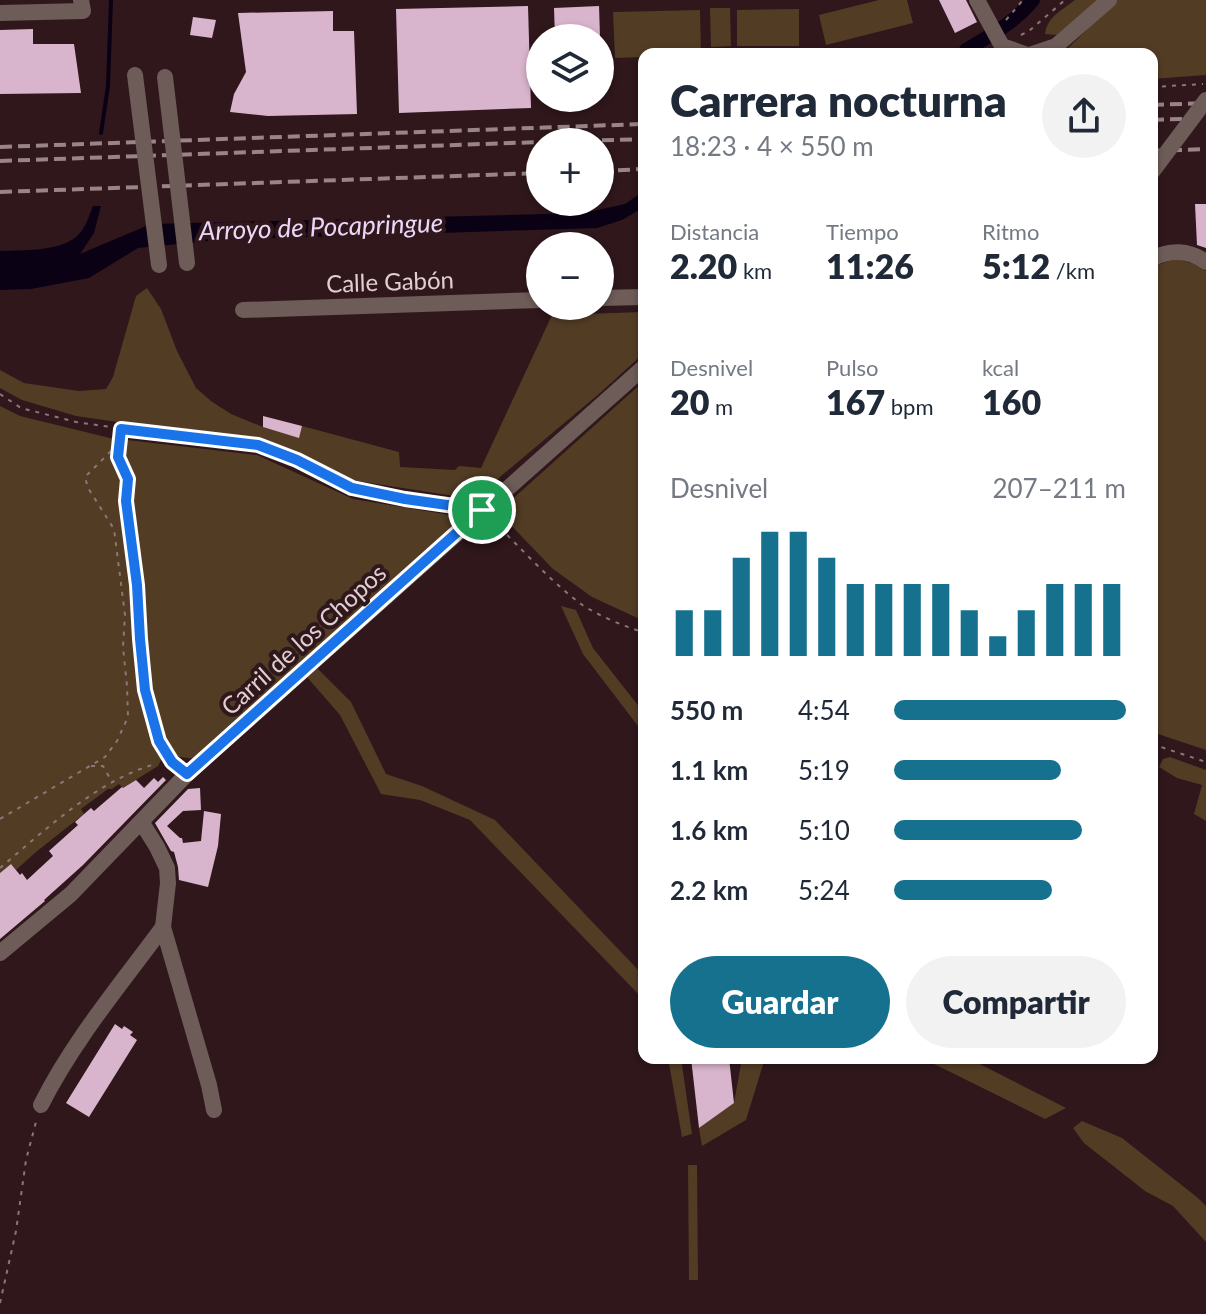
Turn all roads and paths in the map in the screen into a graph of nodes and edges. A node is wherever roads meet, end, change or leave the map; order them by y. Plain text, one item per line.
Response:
1 (977, 0) edge
2 (1023, 0) edge
3 (1065, 0) edge
4 (1109, 0) edge
5 (82, 5) edge
6 (0, 13) edge
7 (995, 35) junction
8 (1016, 48) edge
9 (1050, 48) edge
10 (135, 75) dead end
11 (165, 77) dead end
12 (1206, 84) edge
13 (1158, 87) edge
14 (1206, 100) edge
15 (1158, 164) edge
16 (1158, 256) edge
17 (1206, 262) edge
18 (187, 263) dead end
19 (159, 265) dead end
20 (638, 297) edge
21 (614, 298) edge
22 (526, 300) edge
23 (243, 310) dead end
24 (638, 372) edge
25 (0, 394) edge
26 (121, 429) junction
27 (118, 443) junction
28 (482, 510) junction
29 (638, 630) edge
30 (1158, 746) edge
31 (172, 762) junction
32 (1206, 762) edge
33 (89, 766) junction
34 (187, 774) junction
35 (112, 783) junction
36 (0, 819) edge
37 (142, 823) junction
38 (0, 868) edge
39 (163, 927) junction
40 (0, 953) edge
41 (41, 1105) joint
42 (214, 1110) dead end
43 (0, 1303) edge

1 - 7 street
2 - 7 path
3 - 7 path
4 - 9 street
5 - 6 street
7 - 8 street
10 - 19 street, bridge
11 - 18 street, bridge
12 - 13 path
14 - 15 street, bridge
16 - 17 street
20 - 21 street
22 - 23 street, Calle Gabón
24 - 28 street, Carril de los Chopos
25 - 26 path
26 - 27 path
26 - 28 path
27 - 31 path
27 - 33 path
28 - 29 path
28 - 34 street, Carril de los Chopos
30 - 32 path
31 - 34 street
31 - 35 path
33 - 35 path
33 - 36 path
34 - 37 street, Carril de los Chopos
35 - 38 path
37 - 39 street
37 - 40 street, Carril de los Chopos
39 - 41 street
39 - 42 street
41 - 43 path

